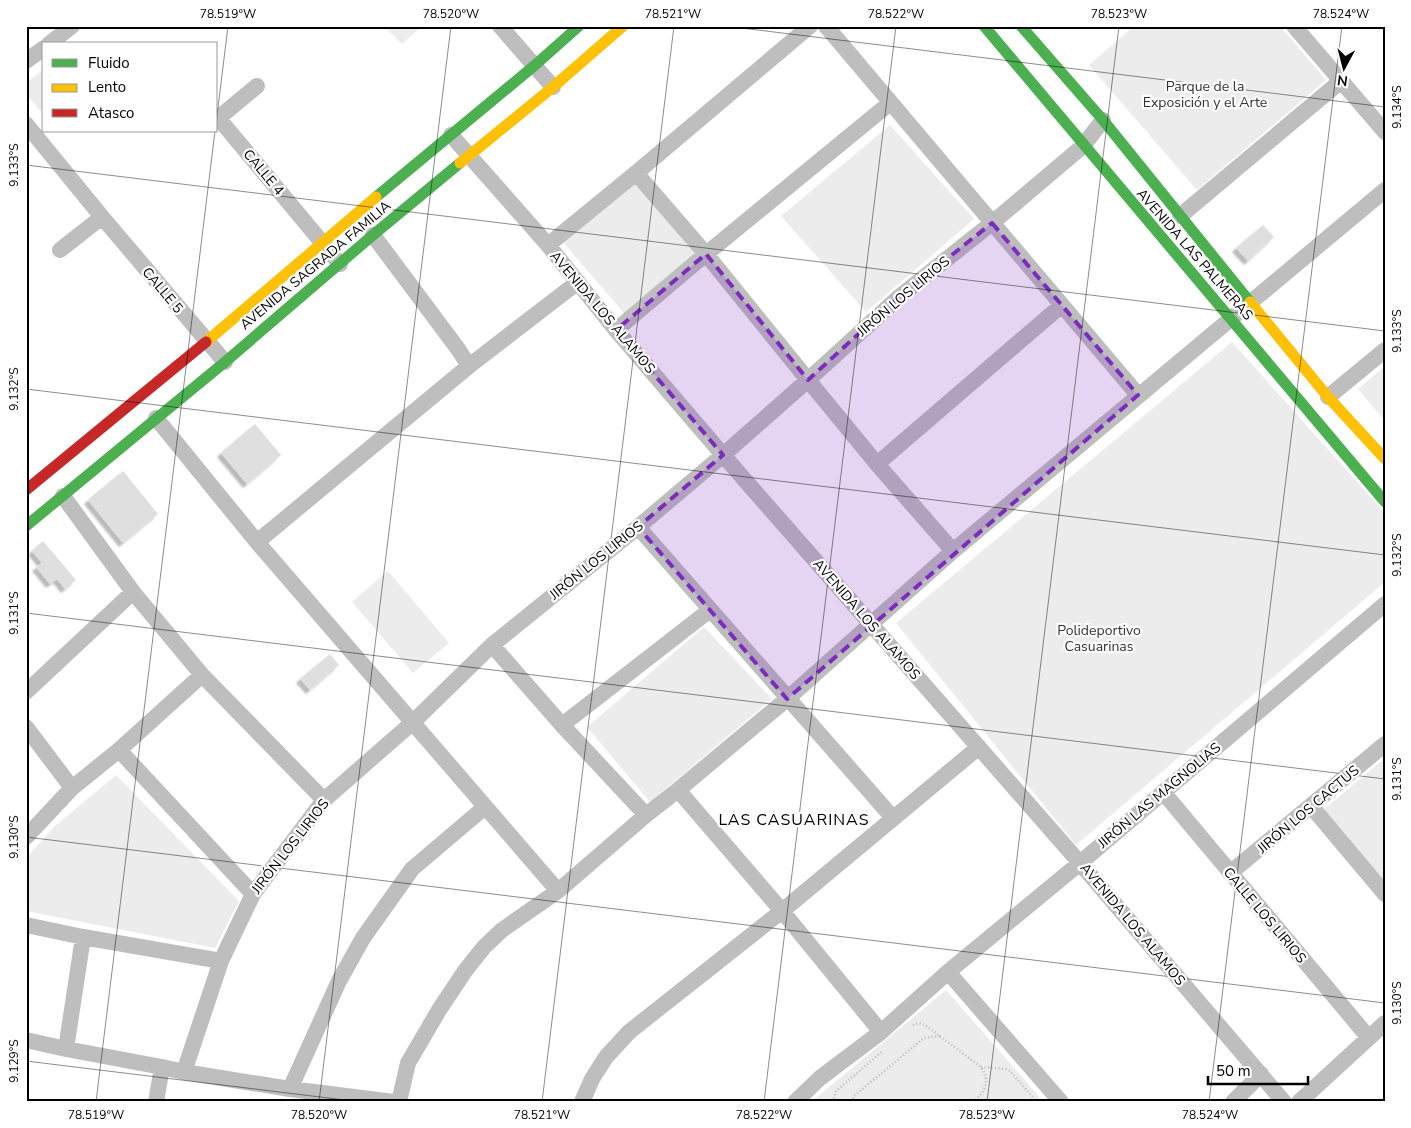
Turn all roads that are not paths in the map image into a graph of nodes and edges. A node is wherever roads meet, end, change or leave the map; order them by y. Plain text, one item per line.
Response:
1 (72, 26) edge
2 (500, 26) edge
3 (579, 26) edge
4 (623, 26) edge
5 (810, 26) edge
6 (826, 26) edge
7 (984, 26) edge
8 (1021, 26) edge
9 (1294, 26) edge
10 (52, 42) edge
11 (42, 49) edge
12 (26, 61) edge
13 (534, 66) junction
14 (1341, 81) junction
15 (257, 86) dead end
16 (553, 87) junction
17 (890, 103) junction
18 (1103, 120) junction
19 (27, 125) edge
20 (1385, 132) edge
21 (451, 135) junction
22 (1083, 146) junction
23 (469, 157) junction
24 (636, 174) junction
25 (1385, 190) edge
26 (1180, 216) junction
27 (102, 217) junction
28 (992, 223) junction
29 (373, 235) junction
30 (322, 242) junction
31 (548, 245) junction
32 (60, 250) dead end
33 (706, 254) junction
34 (340, 264) junction
35 (578, 282) junction
36 (1250, 301) junction
37 (1062, 305) junction
38 (1230, 318) junction
39 (616, 330) junction
40 (206, 341) junction
41 (1385, 350) edge
42 (225, 362) junction
43 (469, 366) junction
44 (808, 380) junction
45 (1138, 395) junction
46 (1328, 396) junction
47 (156, 418) junction
48 (723, 455) junction
49 (1385, 460) edge
50 (877, 464) junction
51 (1366, 480) junction
52 (26, 490) edge
53 (63, 496) junction
54 (1385, 502) edge
55 (26, 526) edge
56 (638, 526) junction
57 (257, 542) junction
58 (953, 551) junction
59 (133, 592) junction
60 (1385, 604) edge
61 (710, 610) junction
62 (871, 624) junction
63 (492, 645) junction
64 (202, 675) junction
65 (26, 692) edge
66 (787, 699) junction
67 (412, 723) junction
68 (562, 725) junction
69 (26, 727) edge
70 (1385, 744) edge
71 (978, 747) junction
72 (119, 750) junction
73 (72, 788) junction
74 (678, 790) junction
75 (1162, 792) junction
76 (324, 800) junction
77 (1311, 806) junction
78 (485, 807) junction
79 (646, 815) junction
80 (893, 818) junction
81 (26, 837) edge
82 (1080, 862) junction
83 (1230, 873) junction
84 (558, 891) junction
85 (253, 894) junction
86 (1385, 894) edge
87 (782, 911) junction
88 (26, 926) edge
89 (83, 937) junction
90 (221, 961) junction
91 (948, 972) junction
92 (1385, 1022) edge
93 (881, 1032) junction
94 (1368, 1038) junction
95 (26, 1040) edge
96 (66, 1049) junction
97 (162, 1067) junction
98 (184, 1072) junction
99 (1260, 1074) junction
100 (290, 1089) junction
101 (156, 1102) edge
102 (394, 1102) edge
103 (399, 1102) edge
104 (582, 1102) edge
105 (795, 1102) edge
106 (1061, 1102) edge
107 (1233, 1102) edge
108 (1284, 1102) edge
109 (1299, 1102) edge

1 - 10 street
2 - 13 street
3 - 13 main road, AVENIDA SAGRADA FAMILIA
4 - 16 main road, AVENIDA SAGRADA FAMILIA
5 - 24 street
6 - 17 street
7 - 22 main road, AVENIDA LAS PALMERAS
8 - 18 main road, AVENIDA LAS PALMERAS
9 - 14 street
11 - 12 street
13 - 16 street
13 - 21 main road, AVENIDA SAGRADA FAMILIA
14 - 20 street
14 - 26 street
15 - 30 street, CALLE 4
16 - 23 main road, AVENIDA SAGRADA FAMILIA
17 - 28 street
17 - 33 street
18 - 22 street, JIRÓN LOS LIRIOS
18 - 26 main road, AVENIDA LAS PALMERAS
19 - 27 street, CALLE 5
21 - 23 street, AVENIDA LOS ALAMOS
21 - 30 main road, AVENIDA SAGRADA FAMILIA
22 - 28 street, JIRÓN LOS LIRIOS
22 - 38 main road, AVENIDA LAS PALMERAS
23 - 29 main road, AVENIDA SAGRADA FAMILIA
23 - 31 street, AVENIDA LOS ALAMOS
24 - 31 street
24 - 33 street
25 - 36 street
26 - 36 main road, AVENIDA LAS PALMERAS
27 - 32 street
27 - 40 street, CALLE 5
28 - 37 street
28 - 44 street, JIRÓN LOS LIRIOS
29 - 34 main road, AVENIDA SAGRADA FAMILIA
29 - 43 street
30 - 34 street, CALLE 4
30 - 40 main road, AVENIDA SAGRADA FAMILIA
31 - 35 street, AVENIDA LOS ALAMOS
33 - 39 street
33 - 44 street
34 - 42 main road, AVENIDA SAGRADA FAMILIA
35 - 39 street, AVENIDA LOS ALAMOS
35 - 43 street
36 - 38 street
36 - 46 main road, AVENIDA LAS PALMERAS
37 - 45 street
37 - 50 street
38 - 45 street
38 - 51 main road, AVENIDA LAS PALMERAS
39 - 48 street, AVENIDA LOS ALAMOS
40 - 42 street, CALLE 5
40 - 52 main road, AVENIDA SAGRADA FAMILIA
41 - 46 street
42 - 47 main road, AVENIDA SAGRADA FAMILIA
43 - 57 street
44 - 48 street, JIRÓN LOS LIRIOS
44 - 50 street
45 - 58 street
46 - 49 main road, AVENIDA LAS PALMERAS
47 - 53 main road, AVENIDA SAGRADA FAMILIA
47 - 57 street
48 - 56 street, JIRÓN LOS LIRIOS
48 - 62 street, AVENIDA LOS ALAMOS
49 - 51 street
50 - 58 street
51 - 54 main road, AVENIDA LAS PALMERAS
53 - 55 main road, AVENIDA SAGRADA FAMILIA
53 - 59 street
56 - 61 street
56 - 63 street, JIRÓN LOS LIRIOS
57 - 67 street
58 - 62 street
59 - 64 street
59 - 65 street
60 - 75 street, JIRÓN LAS MAGNOLIAS
61 - 66 street
61 - 68 street
62 - 66 street
62 - 71 street, AVENIDA LOS ALAMOS
63 - 67 street, JIRÓN LOS LIRIOS
63 - 68 street
64 - 72 street
64 - 76 street
66 - 74 street
66 - 80 street
67 - 76 street, JIRÓN LOS LIRIOS
67 - 78 street
68 - 79 street
69 - 73 street
70 - 77 street, JIRÓN LOS CACTUS
71 - 80 street
71 - 82 street, AVENIDA LOS ALAMOS
72 - 73 street
72 - 85 street
73 - 81 street
74 - 79 street
74 - 87 street
75 - 82 street, JIRÓN LAS MAGNOLIAS
75 - 83 street, CALLE LOS LIRIOS
76 - 85 street, JIRÓN LOS LIRIOS
77 - 83 street, JIRÓN LOS CACTUS
77 - 86 street
78 - 84 street
78 - 100 street
79 - 84 street
80 - 87 street
82 - 91 street, JIRÓN LAS MAGNOLIAS
82 - 99 street, AVENIDA LOS ALAMOS
83 - 94 street, CALLE LOS LIRIOS
84 - 103 street
85 - 90 street, JIRÓN LOS LIRIOS
87 - 93 street
87 - 104 street
88 - 89 street
89 - 90 street
89 - 96 street
90 - 98 street, JIRÓN LOS LIRIOS
91 - 93 street, JIRÓN LAS MAGNOLIAS
91 - 106 street
92 - 94 street
93 - 105 street, JIRÓN LAS MAGNOLIAS
94 - 109 street
95 - 96 street
96 - 97 street
97 - 98 street
97 - 101 street
98 - 100 street
99 - 107 street
99 - 108 street, AVENIDA LOS ALAMOS
100 - 102 street

